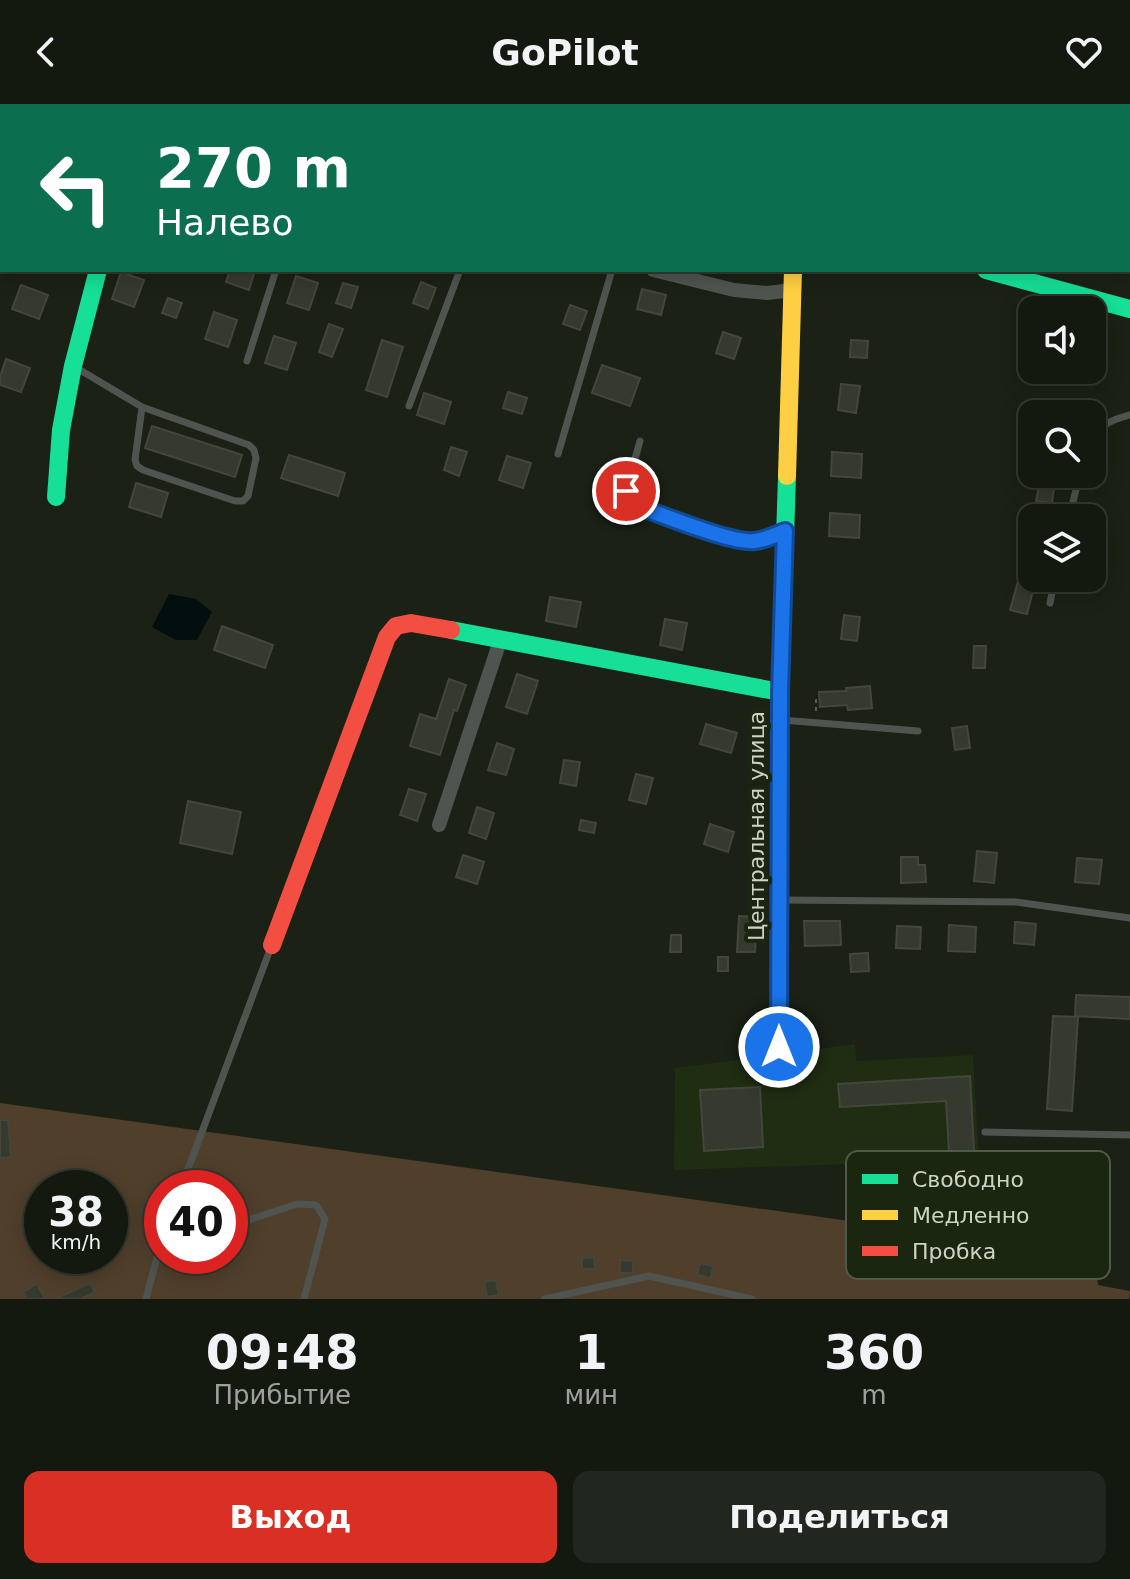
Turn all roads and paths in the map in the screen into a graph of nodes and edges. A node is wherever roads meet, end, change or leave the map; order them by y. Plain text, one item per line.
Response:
1 (92, 272) edge
2 (275, 272) edge
3 (459, 272) edge
4 (611, 272) edge
5 (661, 272) edge
6 (793, 272) edge
7 (993, 272) edge
8 (793, 290) junction
9 (1130, 309) edge
10 (247, 361) dead end
11 (73, 366) junction
12 (409, 406) dead end
13 (142, 407) junction
14 (1130, 415) edge
15 (1106, 424) edge
16 (640, 441) dead end
17 (558, 454) dead end
18 (56, 497) dead end
19 (785, 531) junction
20 (1052, 592) edge
21 (1050, 603) dead end
22 (501, 638) junction
23 (780, 692) junction
24 (819, 700) dead end
25 (780, 720) junction
26 (816, 723) junction
27 (918, 731) dead end
28 (439, 825) dead end
29 (780, 900) junction
30 (1130, 918) edge
31 (272, 945) joint
32 (779, 1047) dead end
33 (985, 1132) dead end
34 (1130, 1135) edge
35 (188, 1170) edge
36 (248, 1220) edge
37 (153, 1274) edge
38 (146, 1299) edge
39 (304, 1299) edge
40 (545, 1299) edge
41 (752, 1299) edge

1 - 11 main road
2 - 10 lane
3 - 12 lane
4 - 17 lane
5 - 8 street
6 - 8 main road, Центральная улица
7 - 9 main road
8 - 19 main road, Центральная улица
11 - 13 lane
11 - 18 main road
13 - 13 lane
14 - 15 lane
16 - 19 lane
19 - 23 main road, Центральная улица
20 - 21 lane
22 - 23 main road
22 - 28 street
22 - 31 main road
23 - 25 main road, Центральная улица
24 - 26 path
25 - 26 lane
25 - 29 main road, Центральная улица
26 - 27 lane
29 - 30 lane
29 - 32 main road, Центральная улица
31 - 35 lane
33 - 34 lane
36 - 39 lane
37 - 38 lane
40 - 41 lane

